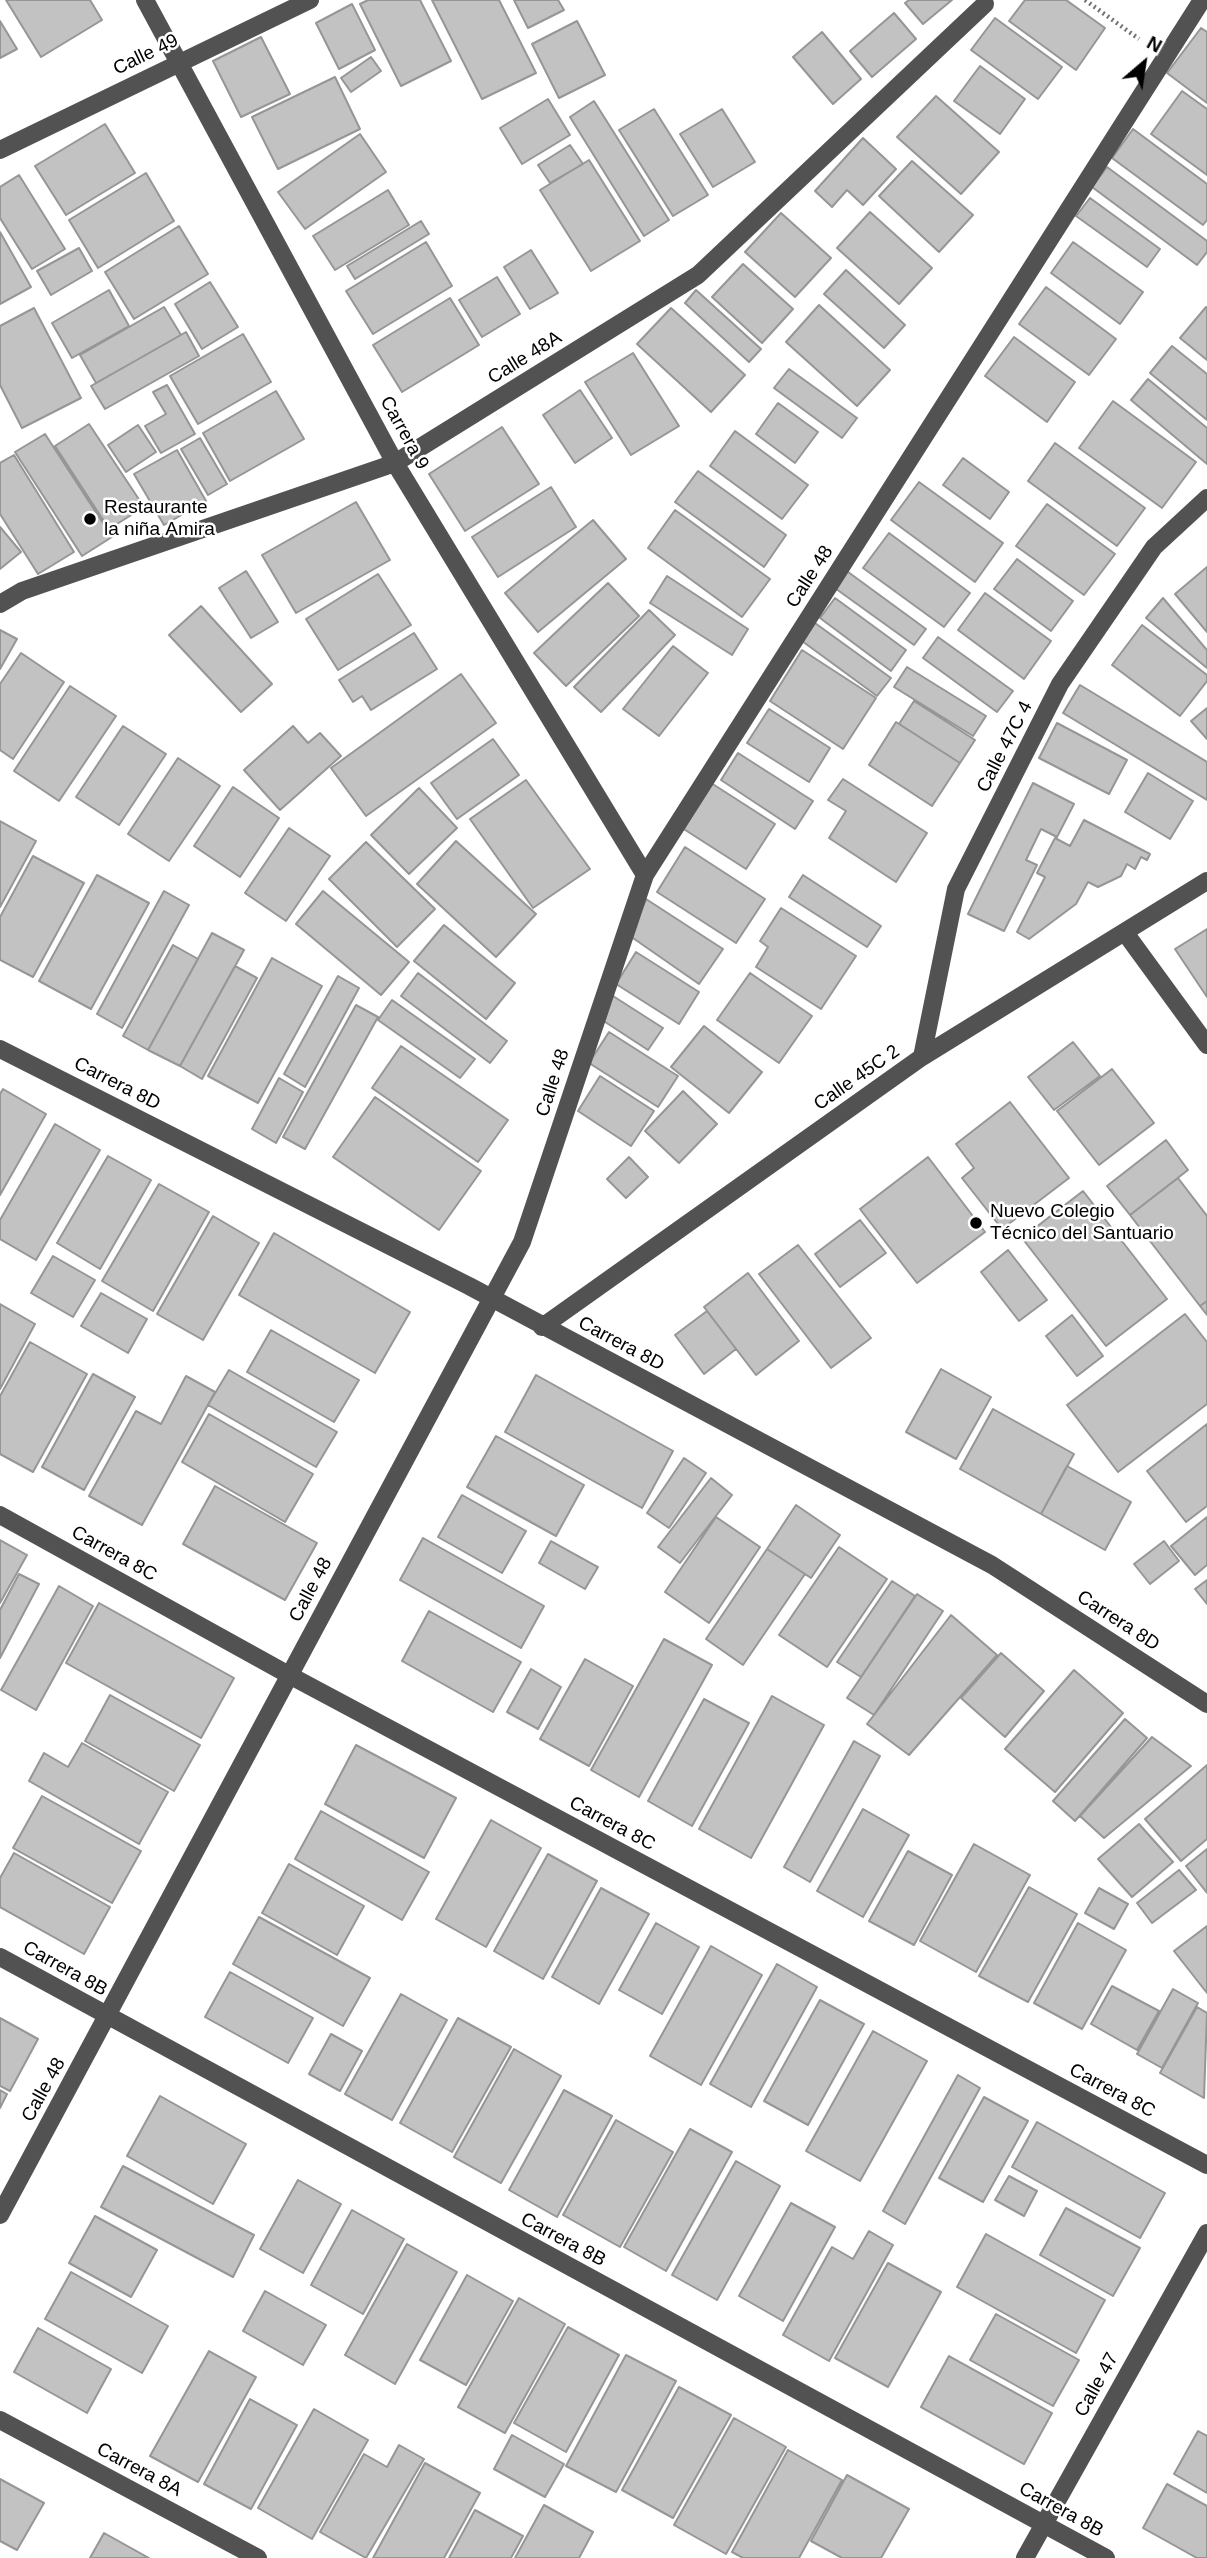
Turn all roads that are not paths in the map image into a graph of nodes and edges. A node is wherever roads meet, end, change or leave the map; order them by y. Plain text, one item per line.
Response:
1 (145, 0) edge
2 (310, 0) edge
3 (1202, 0) edge
4 (985, 4) dead end
5 (180, 62) junction
6 (0, 150) edge
7 (395, 463) junction
8 (1207, 498) edge
9 (0, 604) edge
10 (645, 875) junction
11 (1207, 881) edge
12 (1126, 933) junction
13 (1207, 1045) edge
14 (0, 1049) edge
15 (922, 1057) junction
16 (491, 1298) junction
17 (542, 1327) junction
18 (0, 1515) edge
19 (289, 1675) junction
20 (1207, 1704) edge
21 (0, 1958) edge
22 (108, 2017) junction
23 (1207, 2165) edge
24 (0, 2214) edge
25 (1207, 2234) edge
26 (0, 2420) edge
27 (1043, 2524) junction
28 (258, 2558) edge
29 (1025, 2558) edge
30 (1106, 2558) edge

1 - 5 street, Carrera 9
2 - 5 street, Calle 49
3 - 10 street, Calle 48
4 - 7 street, Calle 48A
5 - 6 street, Calle 49
5 - 7 street, Carrera 9
7 - 9 street, Calle 48A
7 - 10 street, Carrera 9
8 - 15 street, Calle 47C 4
10 - 16 street, Calle 48
11 - 12 street, Calle 45C 2
12 - 13 street
12 - 15 street, Calle 45C 2
14 - 16 street, Carrera 8D
15 - 17 street, Calle 45C 2
16 - 17 street, Carrera 8D
16 - 19 street, Calle 48
17 - 20 street, Carrera 8D
18 - 19 street, Carrera 8C
19 - 22 street, Calle 48
19 - 23 street, Carrera 8C
21 - 22 street, Carrera 8B
22 - 24 street, Calle 48
22 - 27 street, Carrera 8B
25 - 27 street, Calle 47
26 - 28 street, Carrera 8A
27 - 29 street, Calle 47
27 - 30 street, Carrera 8B

